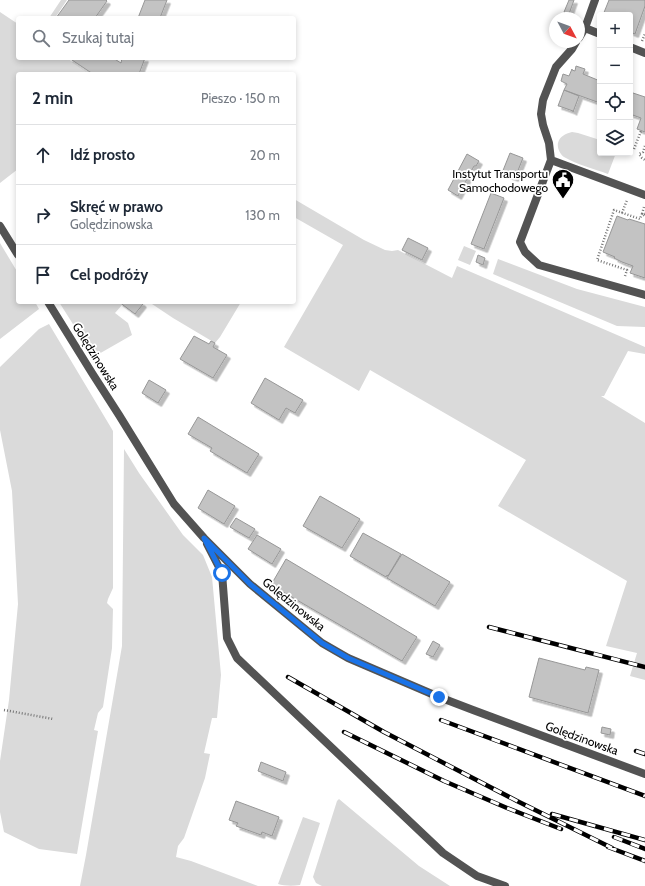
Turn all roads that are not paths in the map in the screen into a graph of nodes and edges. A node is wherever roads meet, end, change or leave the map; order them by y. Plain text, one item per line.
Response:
1 (595, 0) edge
2 (585, 28) joint
3 (597, 33) edge
4 (573, 48) edge
5 (632, 48) edge
6 (645, 53) edge
7 (551, 160) junction
8 (645, 195) edge
9 (0, 226) edge
10 (16, 252) edge
11 (645, 295) edge
12 (49, 304) edge
13 (204, 538) junction
14 (645, 774) edge
15 (505, 886) edge

1 - 2 lane
2 - 3 lane
4 - 7 lane
5 - 6 lane
7 - 8 lane
7 - 11 lane
9 - 10 lane
12 - 13 lane, Golędzinowska
13 - 14 lane, Golędzinowska
13 - 15 lane

